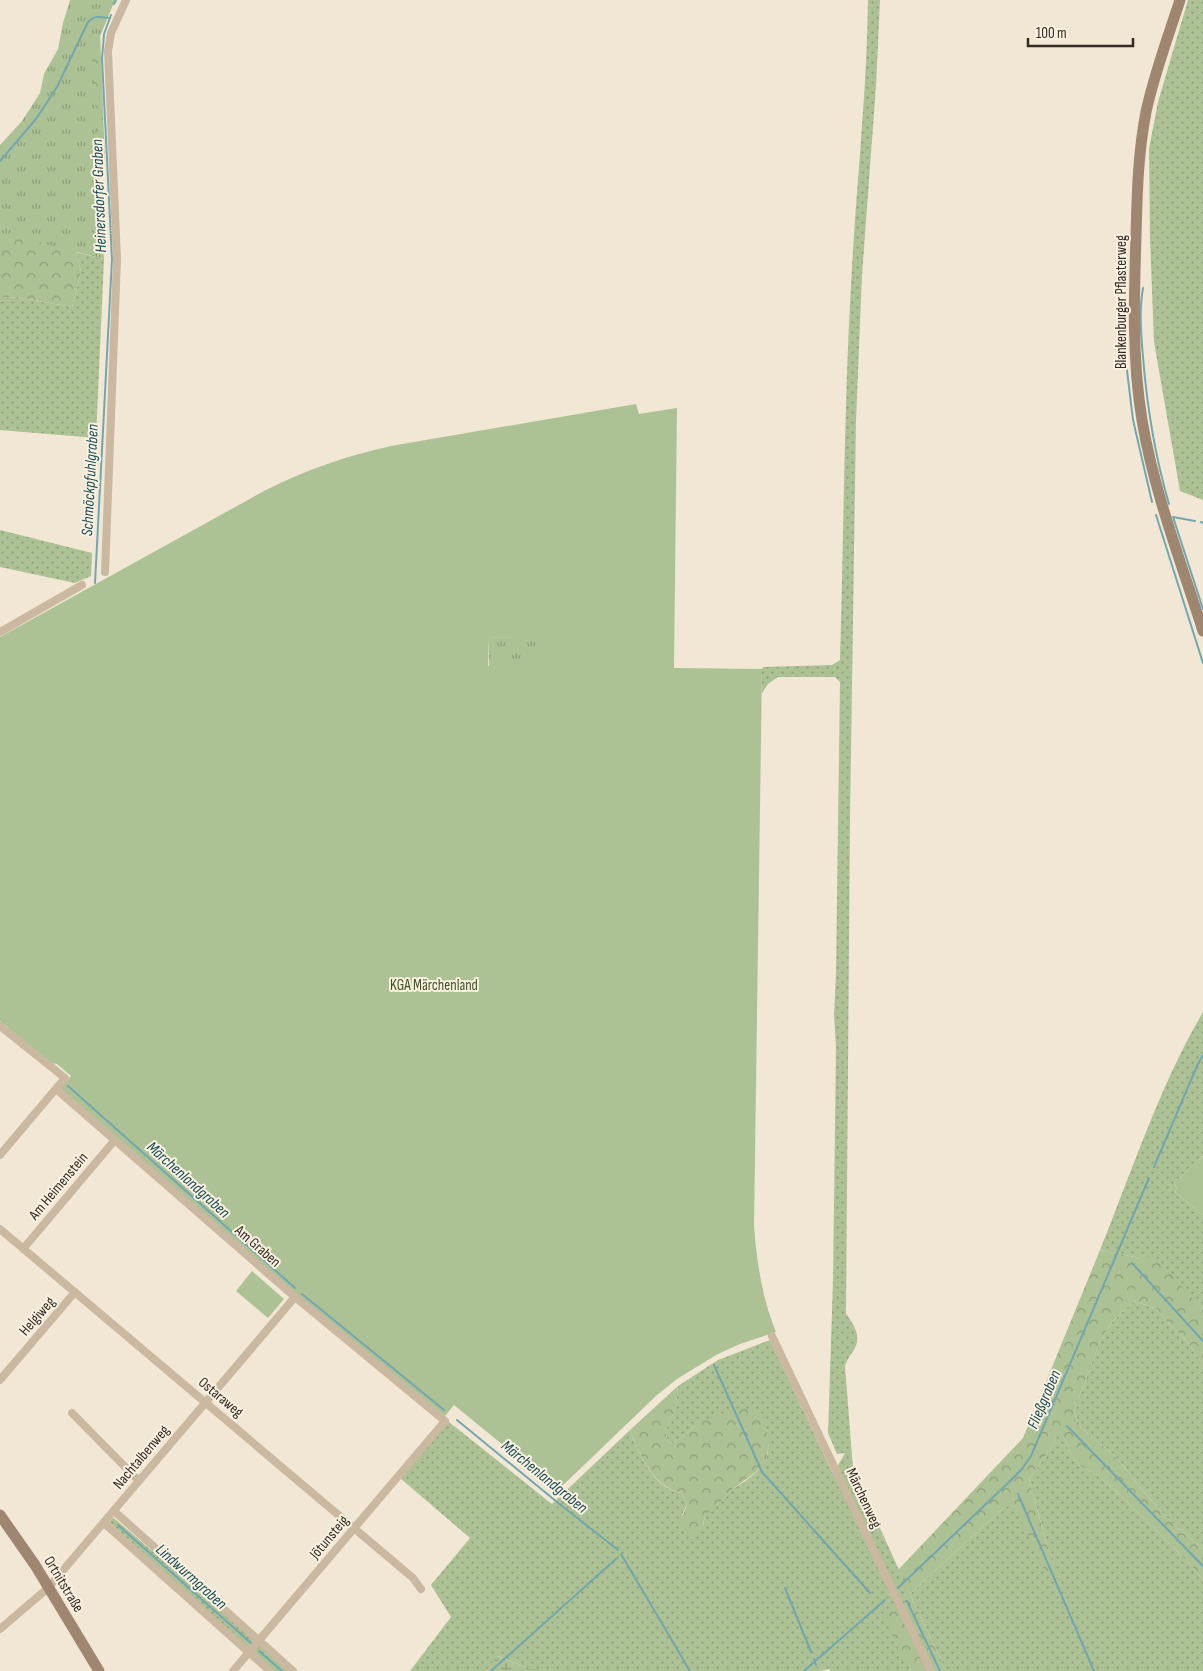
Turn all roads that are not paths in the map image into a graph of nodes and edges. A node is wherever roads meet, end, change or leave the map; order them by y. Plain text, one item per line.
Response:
1 (126, 0) edge
2 (1180, 0) edge
3 (105, 572) dead end
4 (82, 585) dead end
5 (1203, 630) edge
6 (0, 632) edge
7 (0, 1026) edge
8 (56, 1090) junction
9 (0, 1140) edge
10 (114, 1141) junction
11 (8, 1146) junction
12 (0, 1155) edge
13 (0, 1229) edge
14 (23, 1249) junction
15 (75, 1292) junction
16 (295, 1296) junction
17 (772, 1336) dead end
18 (0, 1380) edge
19 (205, 1402) junction
20 (72, 1414) dead end
21 (445, 1421) joint
22 (139, 1481) junction
23 (114, 1511) junction
24 (0, 1515) edge
25 (104, 1523) junction
26 (354, 1528) junction
27 (48, 1588) junction
28 (421, 1590) dead end
29 (0, 1629) edge
30 (259, 1640) junction
31 (248, 1652) junction
32 (99, 1671) edge
33 (233, 1671) edge
34 (270, 1671) edge
35 (293, 1671) edge
36 (931, 1671) edge

1 - 3 street
2 - 5 main road, Blankenburger Pflasterweg
4 - 6 street
7 - 8 street
8 - 10 street, Am Graben
8 - 11 street
9 - 11 street
10 - 14 street, Am Heimenstein
10 - 16 street, Am Graben
11 - 12 street
13 - 14 street, Ostaraweg
14 - 15 street, Ostaraweg
15 - 18 street, Helgiweg
15 - 19 street, Ostaraweg
16 - 19 street, Nachtalbenweg
16 - 21 street, Am Graben
17 - 36 street, Märchenweg
19 - 22 street, Nachtalbenweg
19 - 26 street, Ostaraweg
20 - 22 street
21 - 26 street, Jötunsteig
22 - 23 street, Nachtalbenweg
23 - 25 street, Nachtalbenweg
23 - 30 street
24 - 27 main road, Ortnitstraße
25 - 27 street, Nachtalbenweg
25 - 31 street
26 - 28 street, Ostaraweg
26 - 30 street, Jötunsteig
27 - 29 street, Nachtalbenweg
27 - 32 main road, Ortnitstraße
30 - 31 street, Jötunsteig
30 - 35 street
31 - 33 street, Jötunsteig
31 - 34 street

